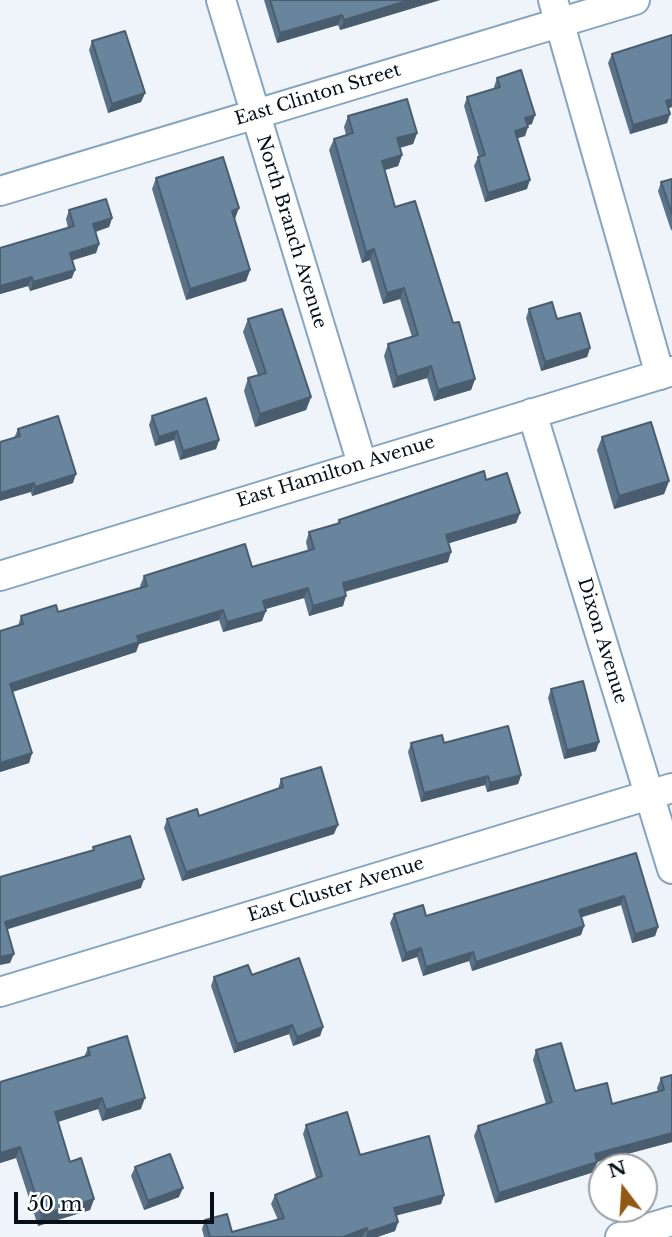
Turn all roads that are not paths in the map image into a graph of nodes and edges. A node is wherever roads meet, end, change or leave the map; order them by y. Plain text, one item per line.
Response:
1 (220, 0) edge
2 (635, 0) edge
3 (556, 11) edge
4 (255, 114) junction
5 (0, 191) edge
6 (666, 373) edge
7 (532, 413) junction
8 (362, 464) junction
9 (0, 576) edge
10 (661, 792) edge
11 (672, 869) edge
12 (0, 992) edge
13 (672, 1221) edge
14 (620, 1237) edge

1 - 4 street, North Branch Avenue
2 - 3 street, East Clinton Street
3 - 4 street, East Clinton Street
3 - 6 street
4 - 5 street, East Clinton Street
4 - 8 street, North Branch Avenue
6 - 7 street, East Hamilton Avenue
7 - 8 street, East Hamilton Avenue
7 - 10 street, Dixon Avenue
8 - 9 street, East Hamilton Avenue
10 - 11 street, Dixon Avenue
10 - 12 street, East Cluster Avenue
13 - 14 street

